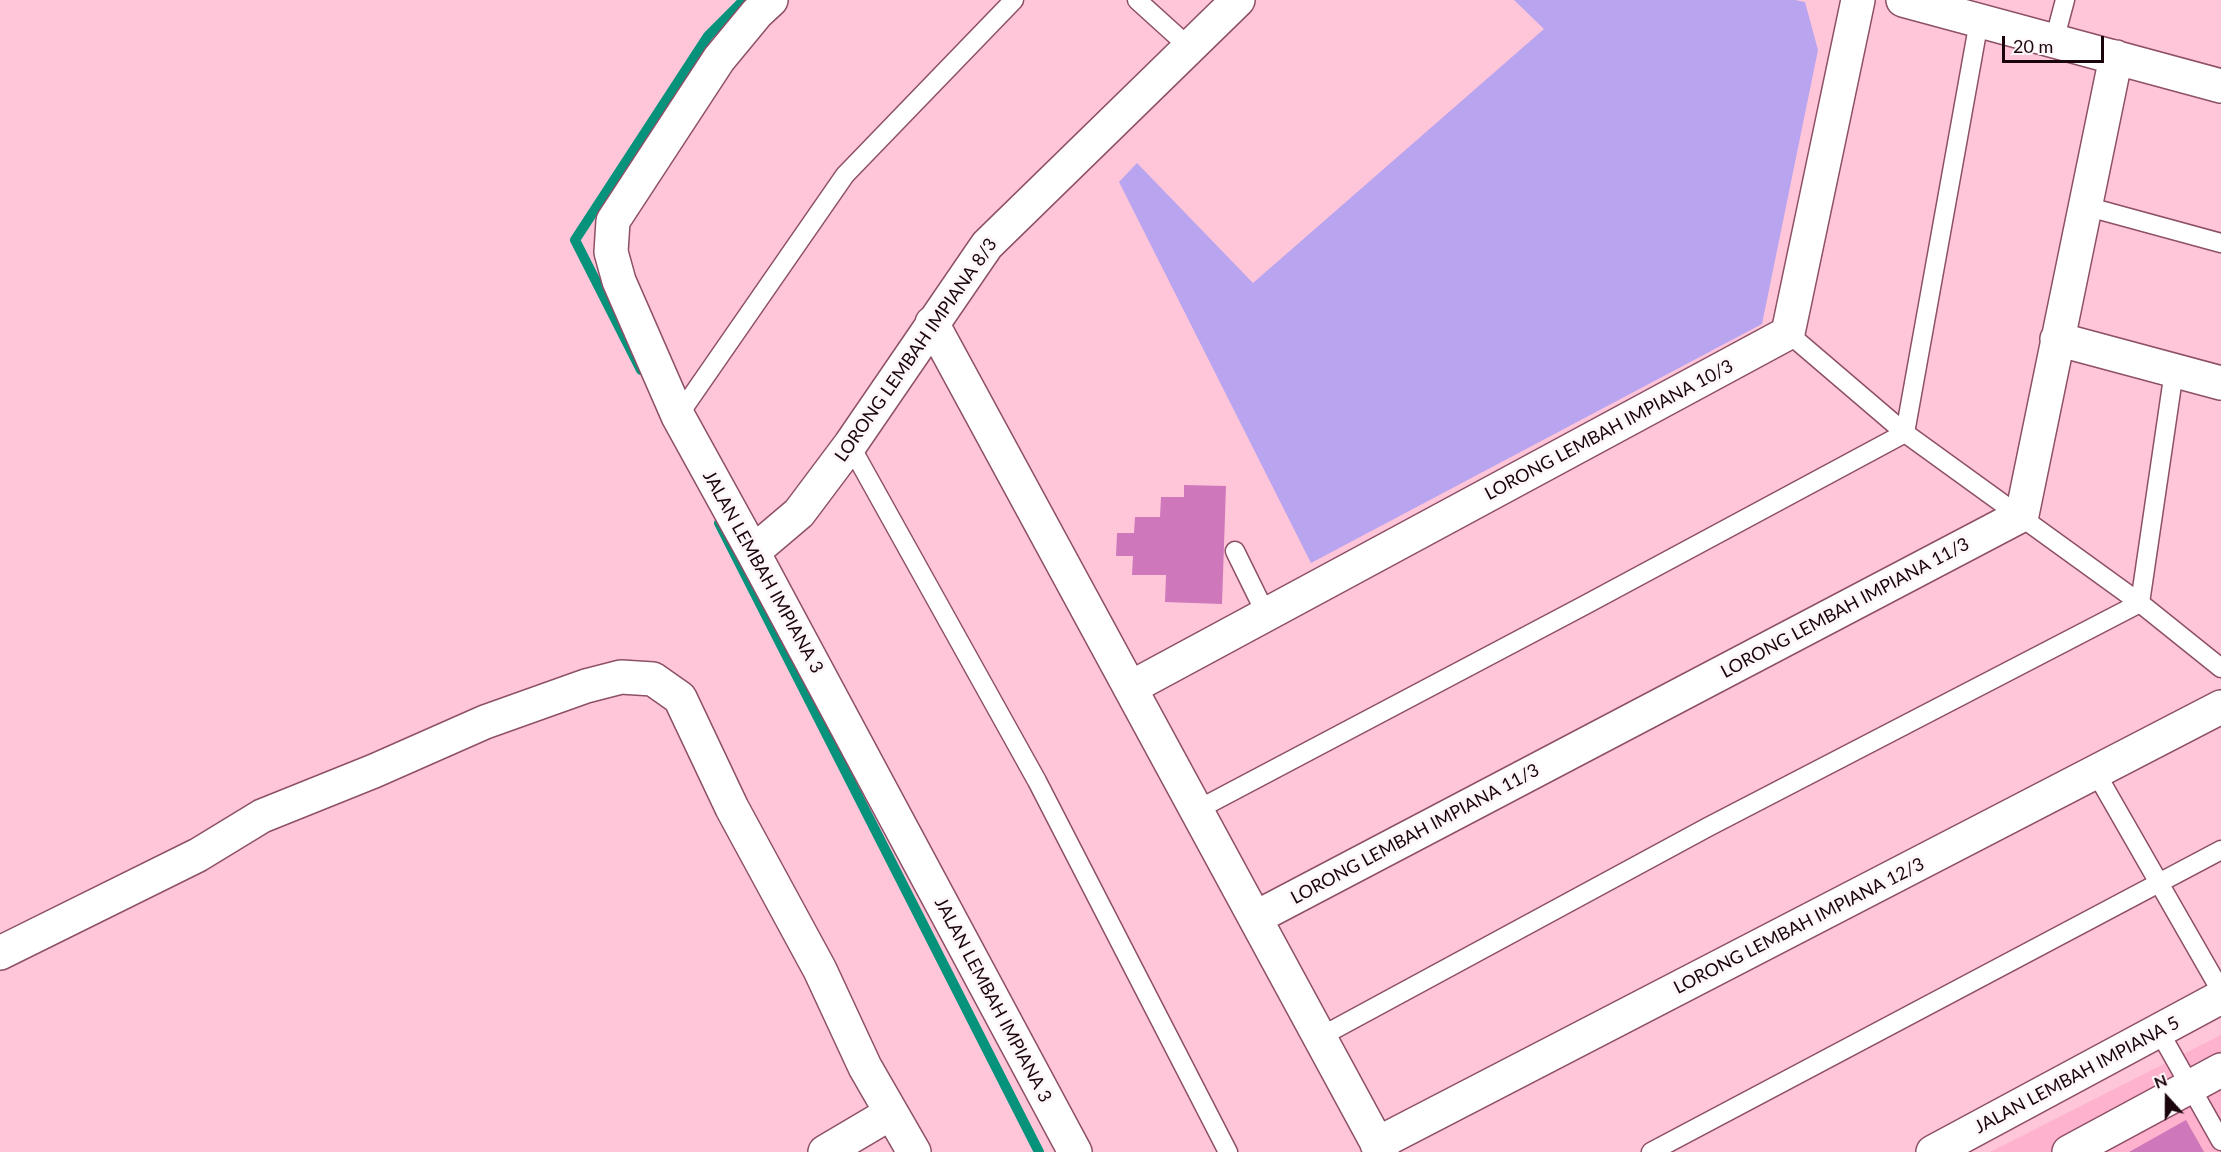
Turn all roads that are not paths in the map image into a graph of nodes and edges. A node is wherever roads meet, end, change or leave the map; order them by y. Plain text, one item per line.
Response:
1 (771, 0) edge
2 (1014, 0) edge
3 (1137, 0) edge
4 (1238, 0) edge
5 (1858, 0) edge
6 (1903, 0) edge
7 (2065, 0) edge
8 (1979, 21) junction
9 (2054, 41) junction
10 (1190, 48) junction
11 (2116, 57) junction
12 (2221, 86) edge
13 (2085, 206) junction
14 (2221, 243) edge
15 (932, 322) junction
16 (1788, 333) junction
17 (2057, 339) junction
18 (2174, 371) junction
19 (2221, 383) edge
20 (678, 416) junction
21 (1905, 433) junction
22 (850, 445) junction
23 (2022, 515) junction
24 (1235, 551) dead end
25 (753, 552) junction
26 (2140, 603) junction
27 (1266, 614) junction
28 (2221, 668) edge
29 (1130, 688) junction
30 (2221, 707) edge
31 (2096, 773) junction
32 (1197, 810) junction
33 (2221, 850) edge
34 (2159, 883) junction
35 (1255, 918) junction
36 (0, 953) edge
37 (2221, 991) edge
38 (2221, 997) edge
39 (2159, 1031) junction
40 (1320, 1037) junction
41 (2221, 1070) edge
42 (2190, 1087) junction
43 (891, 1113) junction
44 (2221, 1141) edge
45 (1380, 1148) edge
46 (825, 1152) edge
47 (914, 1152) edge
48 (1075, 1152) edge
49 (1228, 1152) edge
50 (1651, 1152) edge
51 (1933, 1152) edge
52 (2069, 1152) edge

1 - 20 street, JALAN LEMBAH IMPIANA 3
2 - 20 lane
3 - 10 lane
4 - 10 street, LORONG LEMBAH IMPIANA 8/3
5 - 16 street
6 - 8 street
7 - 9 lane
8 - 9 street
8 - 21 lane
9 - 11 street
10 - 15 street, LORONG LEMBAH IMPIANA 8/3
11 - 12 street
11 - 13 street
13 - 14 lane
13 - 17 street
15 - 22 street, LORONG LEMBAH IMPIANA 8/3
15 - 29 street
16 - 21 lane
16 - 27 street, LORONG LEMBAH IMPIANA 10/3
17 - 18 street
17 - 23 street
18 - 19 street
18 - 26 lane
20 - 25 street, JALAN LEMBAH IMPIANA 3
21 - 23 lane
21 - 32 lane
22 - 25 street, LORONG LEMBAH IMPIANA 8/3
22 - 49 lane
23 - 26 lane
23 - 35 street, LORONG LEMBAH IMPIANA 11/3
24 - 27 lane
25 - 48 street, JALAN LEMBAH IMPIANA 3
26 - 28 lane
26 - 40 lane
27 - 29 street, LORONG LEMBAH IMPIANA 10/3
29 - 32 street
30 - 31 street, LORONG LEMBAH IMPIANA 12/3
31 - 34 lane
31 - 45 street, LORONG LEMBAH IMPIANA 12/3
32 - 35 street
33 - 34 lane
34 - 37 lane
34 - 50 lane
35 - 40 street
36 - 43 street
38 - 39 street, JALAN LEMBAH IMPIANA 5
39 - 42 lane
39 - 51 street, JALAN LEMBAH IMPIANA 5
40 - 45 street
41 - 42 street
42 - 44 lane
42 - 52 street
43 - 46 street
43 - 47 street

